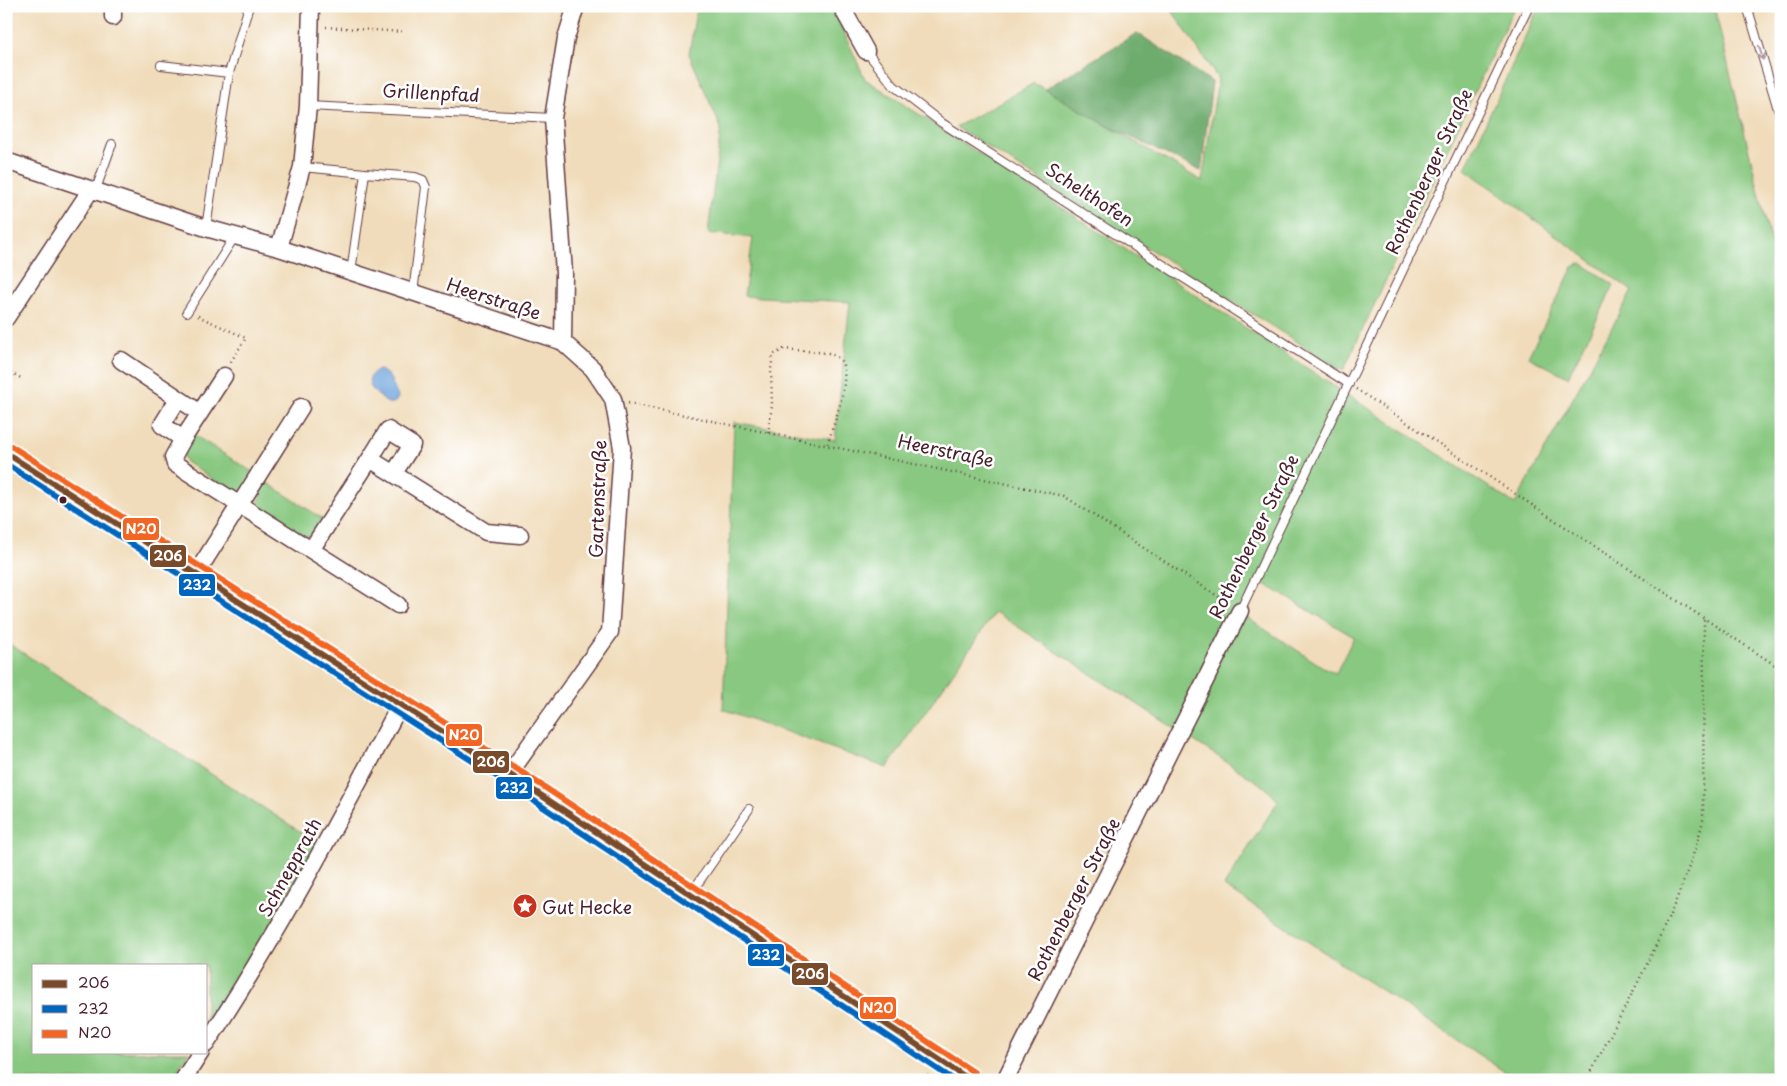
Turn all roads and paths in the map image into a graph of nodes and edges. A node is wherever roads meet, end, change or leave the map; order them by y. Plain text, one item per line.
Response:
1 (248, 6) edge
2 (311, 6) edge
3 (576, 6) edge
4 (841, 6) edge
5 (1529, 6) edge
6 (1747, 6) edge
7 (311, 26) junction
8 (404, 32) dead end
9 (866, 51) joint
10 (161, 65) dead end
11 (228, 73) junction
12 (308, 106) junction
13 (553, 118) junction
14 (1781, 119) edge
15 (112, 144) dead end
16 (6, 161) edge
17 (302, 167) junction
18 (365, 173) junction
19 (93, 191) junction
20 (206, 228) junction
21 (235, 236) junction
22 (280, 248) junction
23 (351, 272) junction
24 (413, 293) junction
25 (187, 312) joint
26 (6, 318) edge
27 (563, 342) junction
28 (121, 360) dead end
29 (6, 370) edge
30 (224, 376) joint
31 (21, 378) dead end
32 (1349, 384) junction
33 (178, 399) junction
34 (613, 400) junction
35 (302, 407) dead end
36 (200, 413) junction
37 (768, 433) junction
38 (182, 439) junction
39 (827, 445) junction
40 (6, 453) edge
41 (370, 459) junction
42 (394, 474) junction
43 (240, 506) junction
44 (520, 535) dead end
45 (311, 550) junction
46 (196, 574) junction
47 (398, 605) dead end
48 (1240, 611) junction
49 (1704, 618) junction
50 (1781, 669) edge
51 (400, 706) junction
52 (508, 774) junction
53 (748, 809) dead end
54 (690, 894) junction
55 (208, 1041) edge
56 (200, 1054) edge
57 (183, 1080) edge
58 (970, 1080) edge
59 (1005, 1080) edge
60 (1587, 1080) edge

1 - 11 lane
2 - 7 street
3 - 13 street
4 - 9 street, Schelthofen
5 - 32 lane, Rothenberger Straße
6 -> 14 lane
7 - 8 path
7 - 12 street
9 - 32 lane, Schelthofen
10 - 11 lane
11 - 20 lane
12 - 13 lane, Grillenpfad
12 - 17 street
13 - 27 street
15 - 19 lane
16 - 19 street, Heerstraße
17 - 18 lane
17 - 22 street
18 - 23 lane
18 - 24 lane
19 - 20 street, Heerstraße
19 - 26 street
20 - 21 street, Heerstraße
21 - 22 street, Heerstraße
21 - 25 lane
22 - 23 street, Heerstraße
23 - 24 street, Heerstraße
24 - 27 street, Heerstraße
25 - 30 path
27 - 34 street, Gartenstraße
28 - 33 street
29 - 31 path
30 - 36 street
32 - 48 lane, Rothenberger Straße
32 - 49 path
33 - 36 street
33 - 38 street
34 - 37 path, Heerstraße
34 - 52 street, Gartenstraße
35 - 43 street
36 - 38 street
37 - 39 path, Heerstraße
37 - 39 path
38 - 43 street
39 - 48 path, Heerstraße
40 - 46 main road
41 - 42 street
41 - 42 street
41 - 45 street
42 - 44 street
43 - 45 street
43 - 46 street
45 - 47 street
46 - 51 main road
48 - 59 street, Rothenberger Straße
49 - 50 path
49 - 60 path
51 - 52 main road
51 - 55 street, Schnepprath
52 - 54 main road
53 - 54 lane
54 - 58 main road
56 - 57 street

